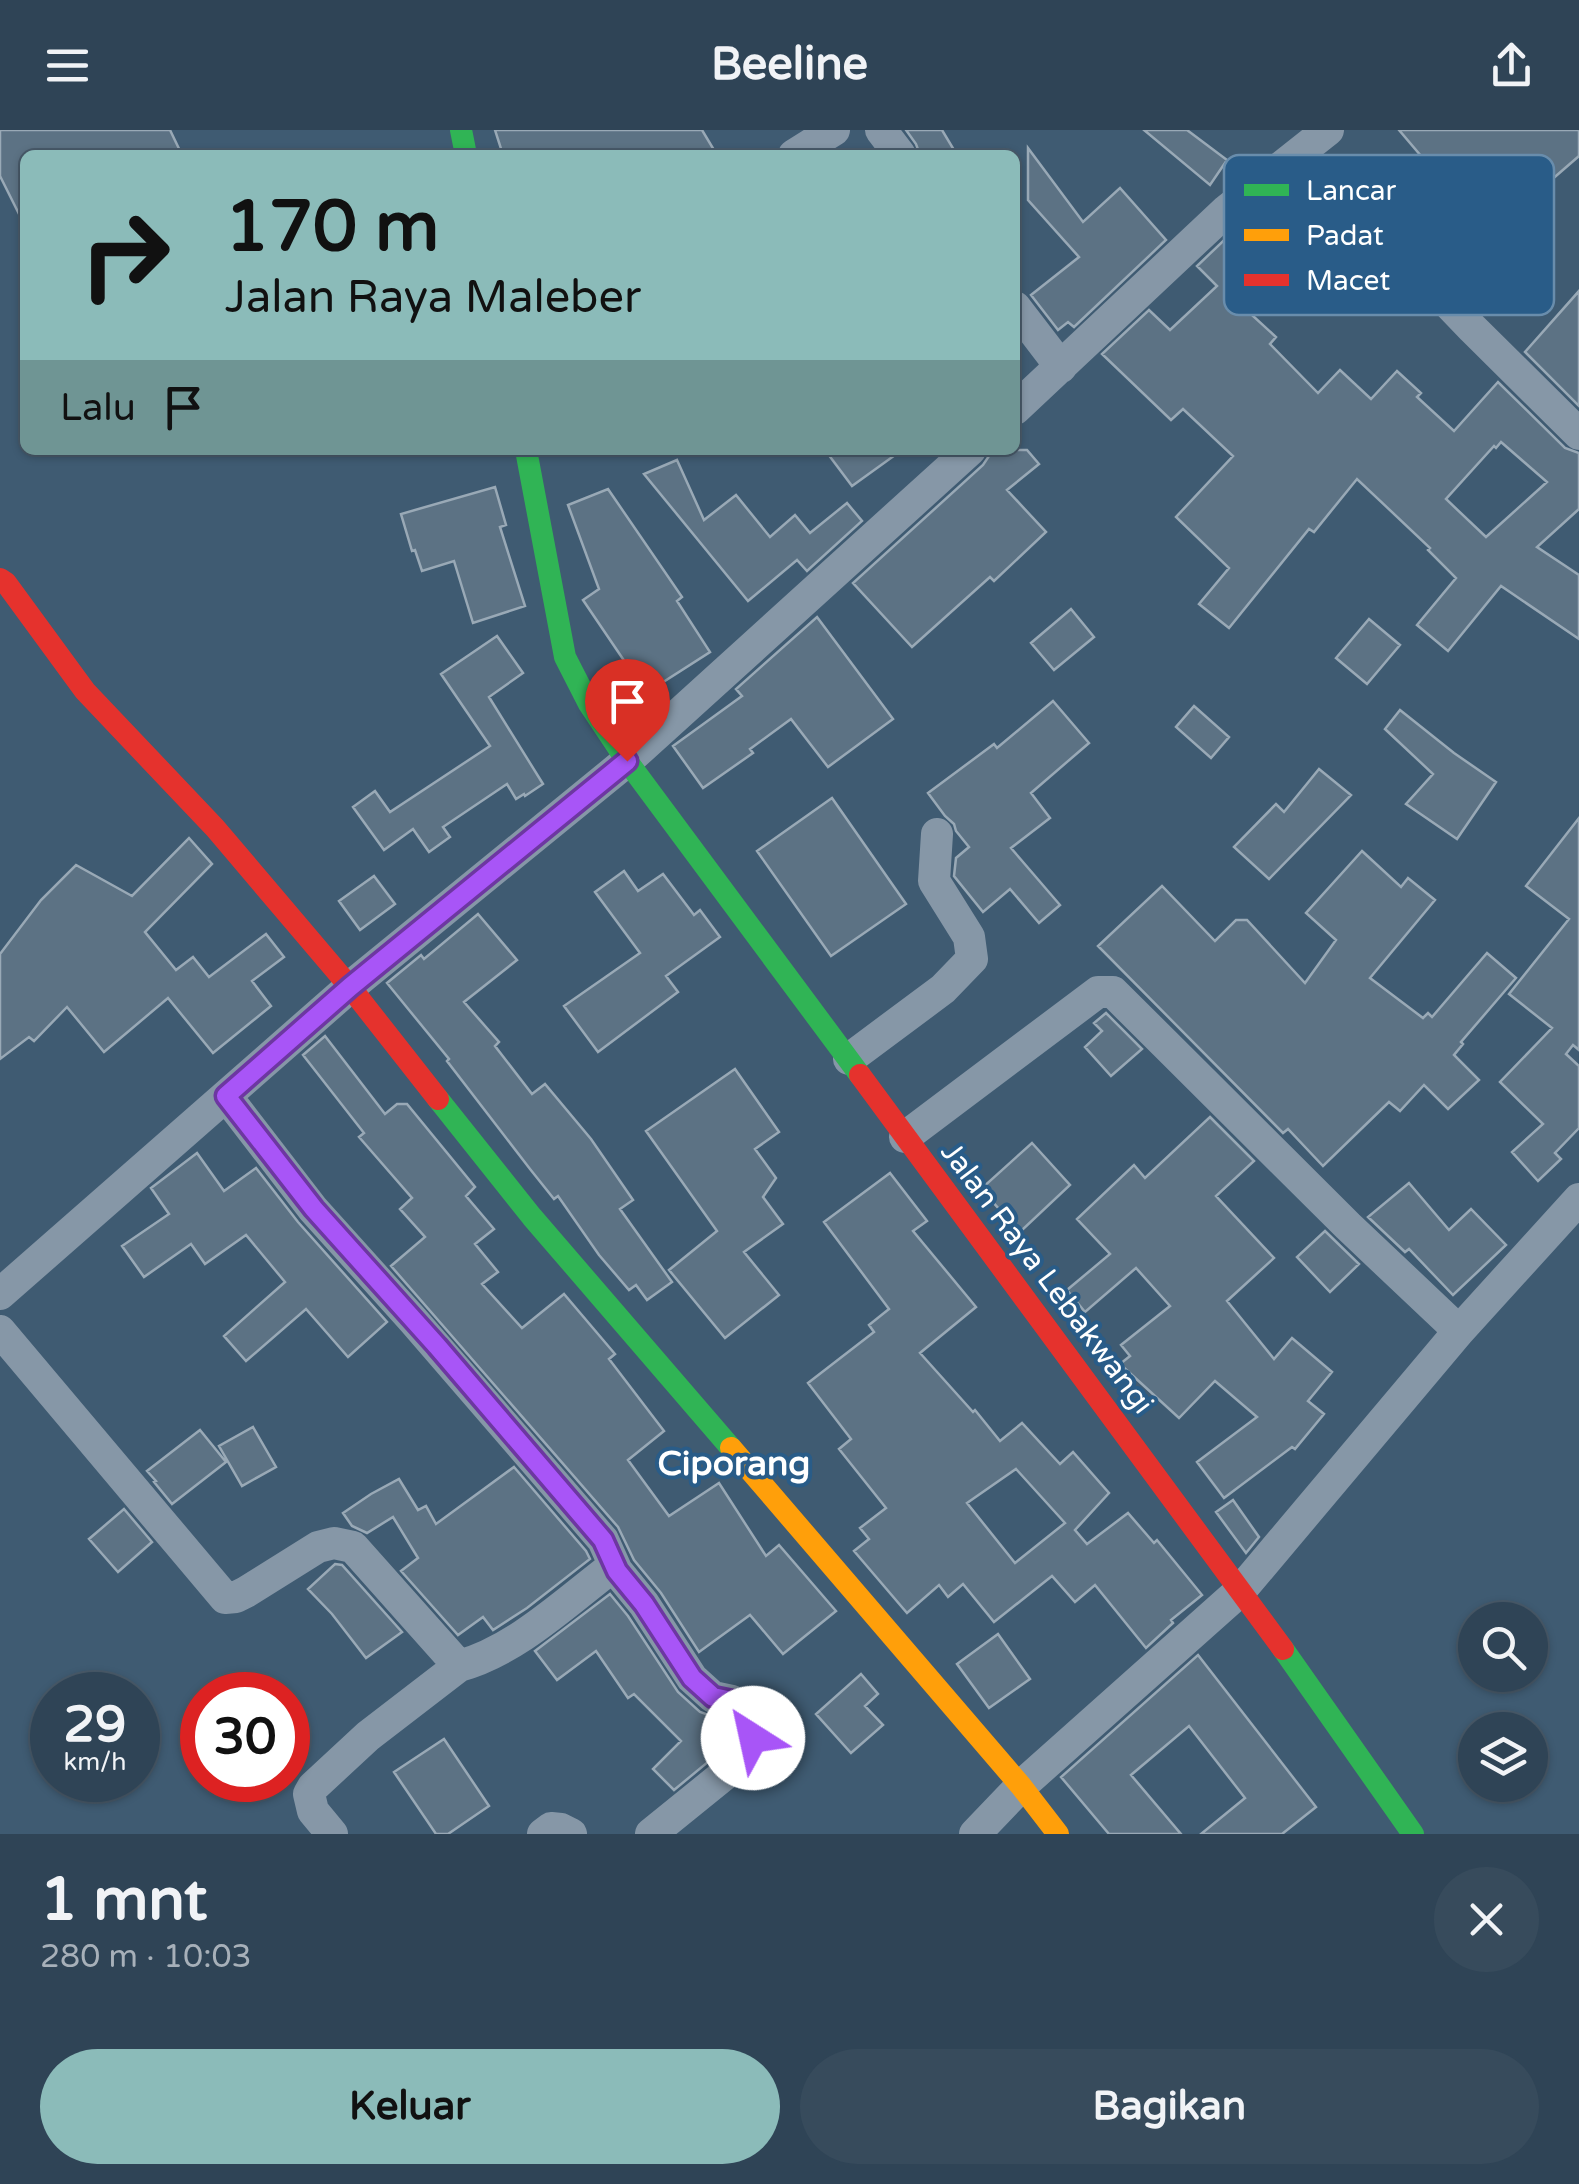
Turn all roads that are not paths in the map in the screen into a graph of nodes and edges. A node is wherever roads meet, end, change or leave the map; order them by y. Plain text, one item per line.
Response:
1 (834, 130) edge
2 (1328, 130) edge
3 (802, 150) edge
4 (1298, 155) edge
5 (1224, 213) edge
6 (1020, 314) edge
7 (1459, 315) edge
8 (1060, 367) junction
9 (1020, 404) edge
10 (1579, 434) edge
11 (527, 455) edge
12 (964, 455) edge
13 (0, 580) edge
14 (627, 761) junction
15 (937, 834) dead end
16 (350, 987) junction
17 (849, 1059) junction
18 (226, 1096) junction
19 (905, 1136) junction
20 (1579, 1199) edge
21 (0, 1294) edge
22 (0, 1331) edge
23 (1459, 1332) junction
24 (617, 1571) junction
25 (1241, 1590) junction
26 (458, 1666) junction
27 (1020, 1786) junction
28 (332, 1834) edge
29 (543, 1834) edge
30 (571, 1834) edge
31 (651, 1834) edge
32 (974, 1834) edge
33 (1058, 1834) edge
34 (1413, 1834) edge

1 - 3 street
2 - 4 street
5 - 8 street
6 - 8 street
7 - 10 street
8 - 9 street
11 - 14 main road, Jalan Raya Lebakwangi
12 - 14 street
13 - 16 main road
14 - 16 street
14 - 17 main road, Jalan Raya Lebakwangi
15 - 17 street
16 - 18 street
16 - 27 main road
17 - 19 main road, Jalan Raya Lebakwangi
18 - 21 street
18 - 24 street
19 - 23 street
19 - 25 main road, Jalan Raya Lebakwangi
20 - 23 street
22 - 26 street
23 - 25 street
24 - 26 street
24 - 31 street
25 - 27 street
25 - 34 main road, Jalan Raya Lebakwangi
26 - 28 street
27 - 32 street
27 - 33 main road
29 - 30 street

